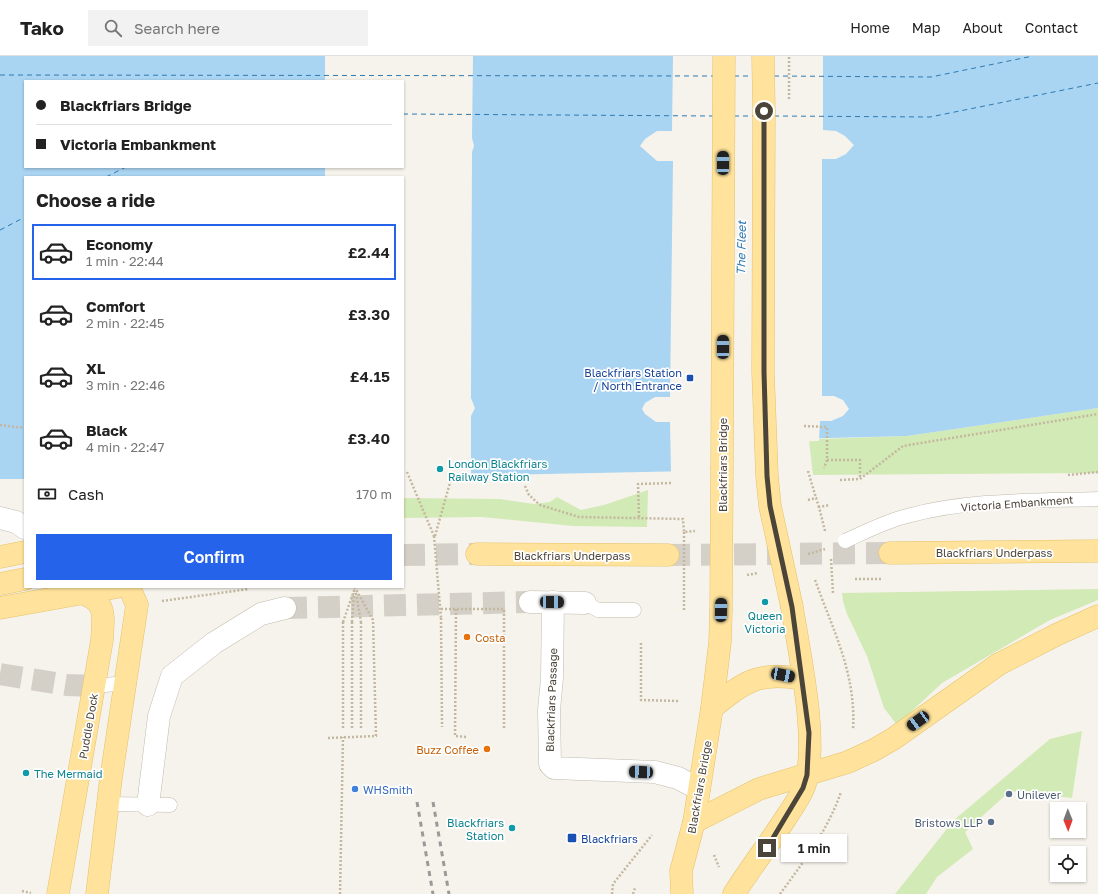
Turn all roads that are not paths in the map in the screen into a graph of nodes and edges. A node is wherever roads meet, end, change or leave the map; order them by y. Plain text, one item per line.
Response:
1 (724, 56) edge
2 (763, 56) edge
3 (1098, 499) edge
4 (0, 518) edge
5 (24, 527) edge
6 (845, 541) dead end
7 (1098, 551) edge
8 (24, 552) edge
9 (890, 553) tunnel mouth
10 (477, 554) tunnel mouth
11 (668, 555) tunnel mouth
12 (0, 557) edge
13 (24, 579) edge
14 (0, 584) edge
15 (111, 588) edge
16 (81, 593) junction
17 (133, 596) edge
18 (530, 602) tunnel mouth
19 (552, 602) junction
20 (585, 603) joint
21 (0, 608) edge
22 (285, 608) tunnel mouth
23 (634, 610) dead end
24 (1098, 618) edge
25 (803, 679) junction
26 (126, 683) junction
27 (95, 686) junction
28 (712, 708) junction
29 (807, 775) junction
30 (699, 789) junction
31 (108, 804) junction
32 (148, 805) junction
33 (170, 805) dead end
34 (694, 822) junction
35 (58, 894) edge
36 (97, 894) edge
37 (682, 894) edge
38 (734, 894) edge

1 - 28 main road, Blackfriars Bridge, bridge
2 - 25 main road, bridge
3 - 6 lane, Victoria Embankment, bridge
4 - 5 street
7 - 9 main road, Blackfriars Underpass
8 - 12 main road
10 - 11 main road, Blackfriars Underpass
13 - 14 main road
15 - 16 main road
16 - 21 main road
16 - 27 main road, Puddle Dock
17 - 26 main road
18 - 19 street
19 - 20 street
19 - 30 street, Blackfriars Passage
20 - 23 lane
22 - 32 street
24 - 29 main road
25 - 28 main road
25 - 29 main road
26 - 27 lane
26 - 31 main road
27 - 35 main road, Puddle Dock
28 - 30 main road, Blackfriars Bridge
29 - 34 main road
29 - 38 main road
30 - 34 main road, Blackfriars Bridge
31 - 32 lane
31 - 36 main road
32 - 33 lane
34 - 37 main road, Blackfriars Bridge

